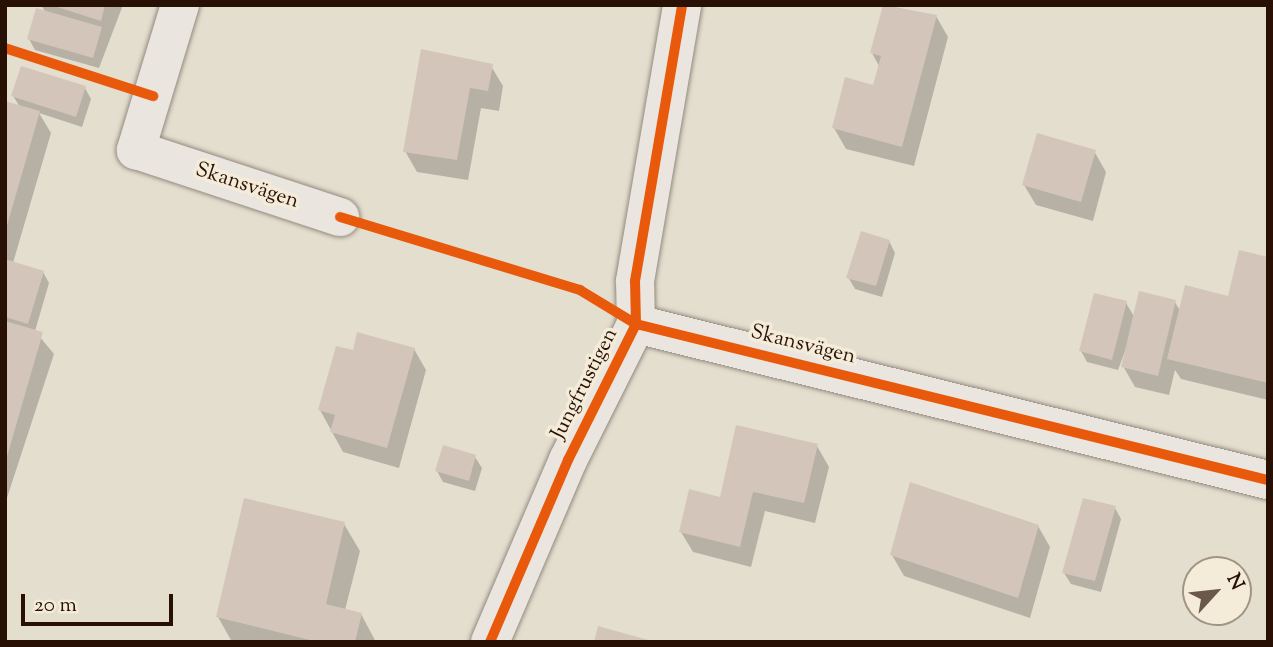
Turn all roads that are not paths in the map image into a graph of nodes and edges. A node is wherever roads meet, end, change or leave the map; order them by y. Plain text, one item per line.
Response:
1 (180, 5) edge
2 (682, 5) edge
3 (341, 216) dead end
4 (636, 324) junction
5 (1268, 480) edge
6 (490, 642) edge

1 - 3 street, Skansvägen
2 - 4 street, Jungfrustigen
4 - 5 street, Skansvägen
4 - 6 street, Jungfrustigen

